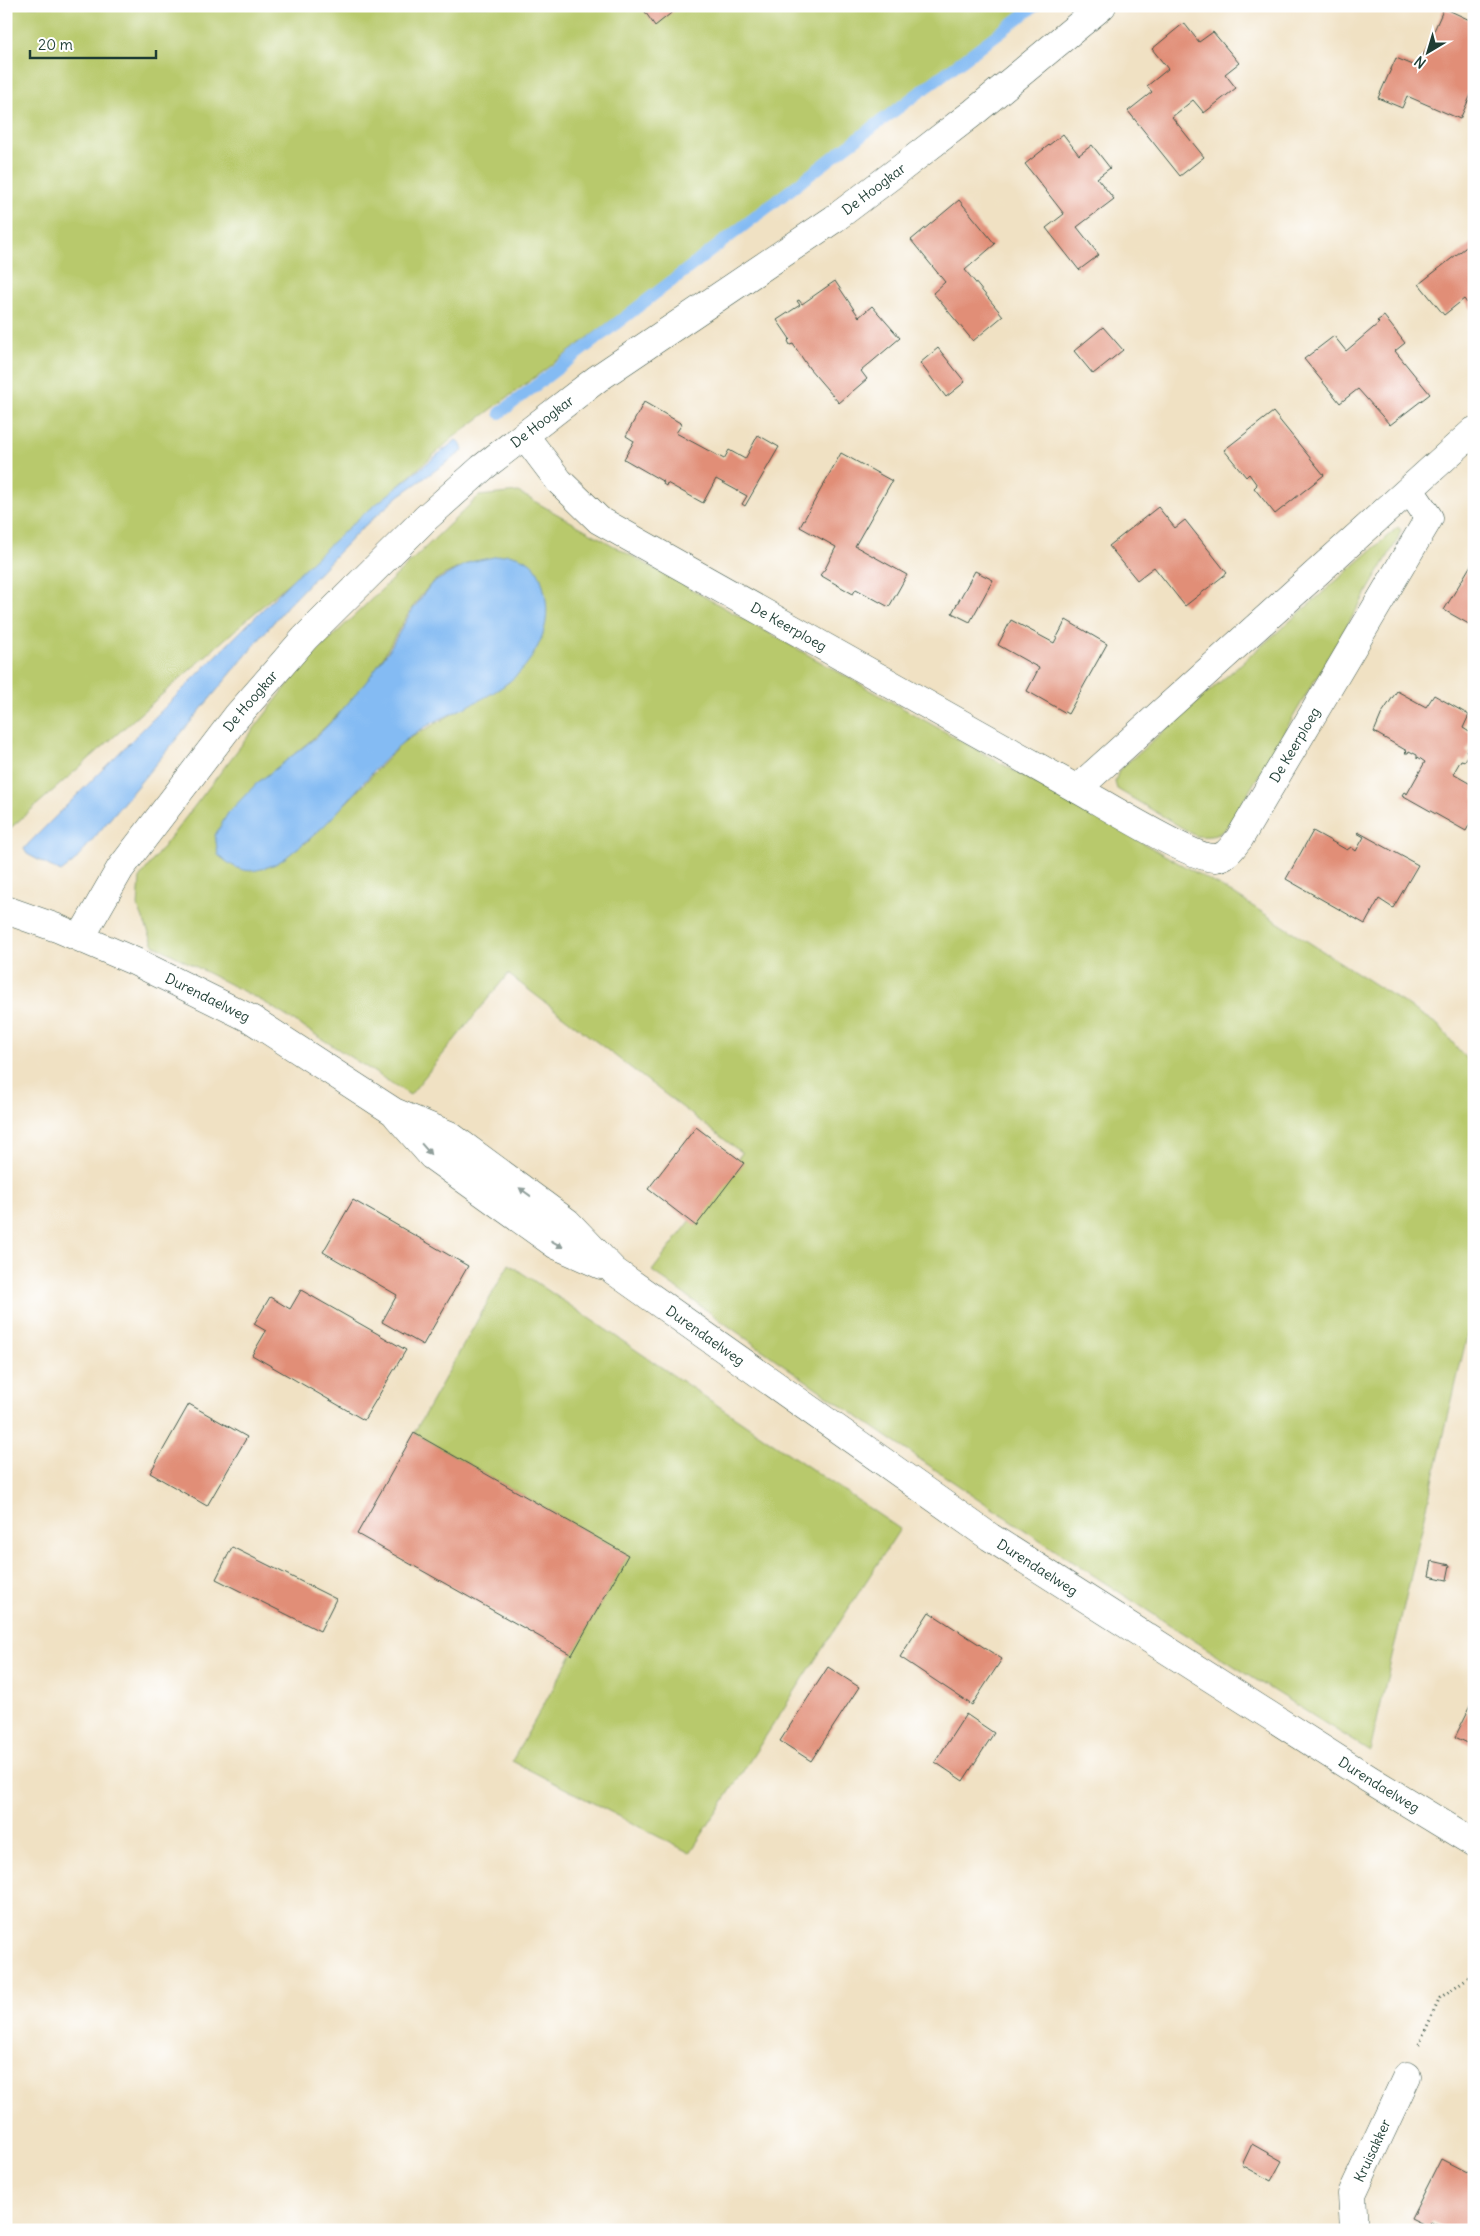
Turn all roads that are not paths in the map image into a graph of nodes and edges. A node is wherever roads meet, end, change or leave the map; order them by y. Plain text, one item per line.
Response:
1 (1102, 6) edge
2 (1474, 432) edge
3 (525, 436) junction
4 (1410, 490) junction
5 (1077, 789) junction
6 (6, 910) edge
7 (81, 937) junction
8 (1474, 1843) edge
9 (1407, 2076) road end
10 (1354, 2230) edge

1 - 3 street, De Hoogkar
2 - 4 street
3 - 5 street, De Keerploeg
3 - 7 street, De Hoogkar
4 - 5 street
4 - 5 street, De Keerploeg
6 - 7 street, Durendaelweg
7 - 8 street, Durendaelweg
9 - 10 street, Kruisakker

